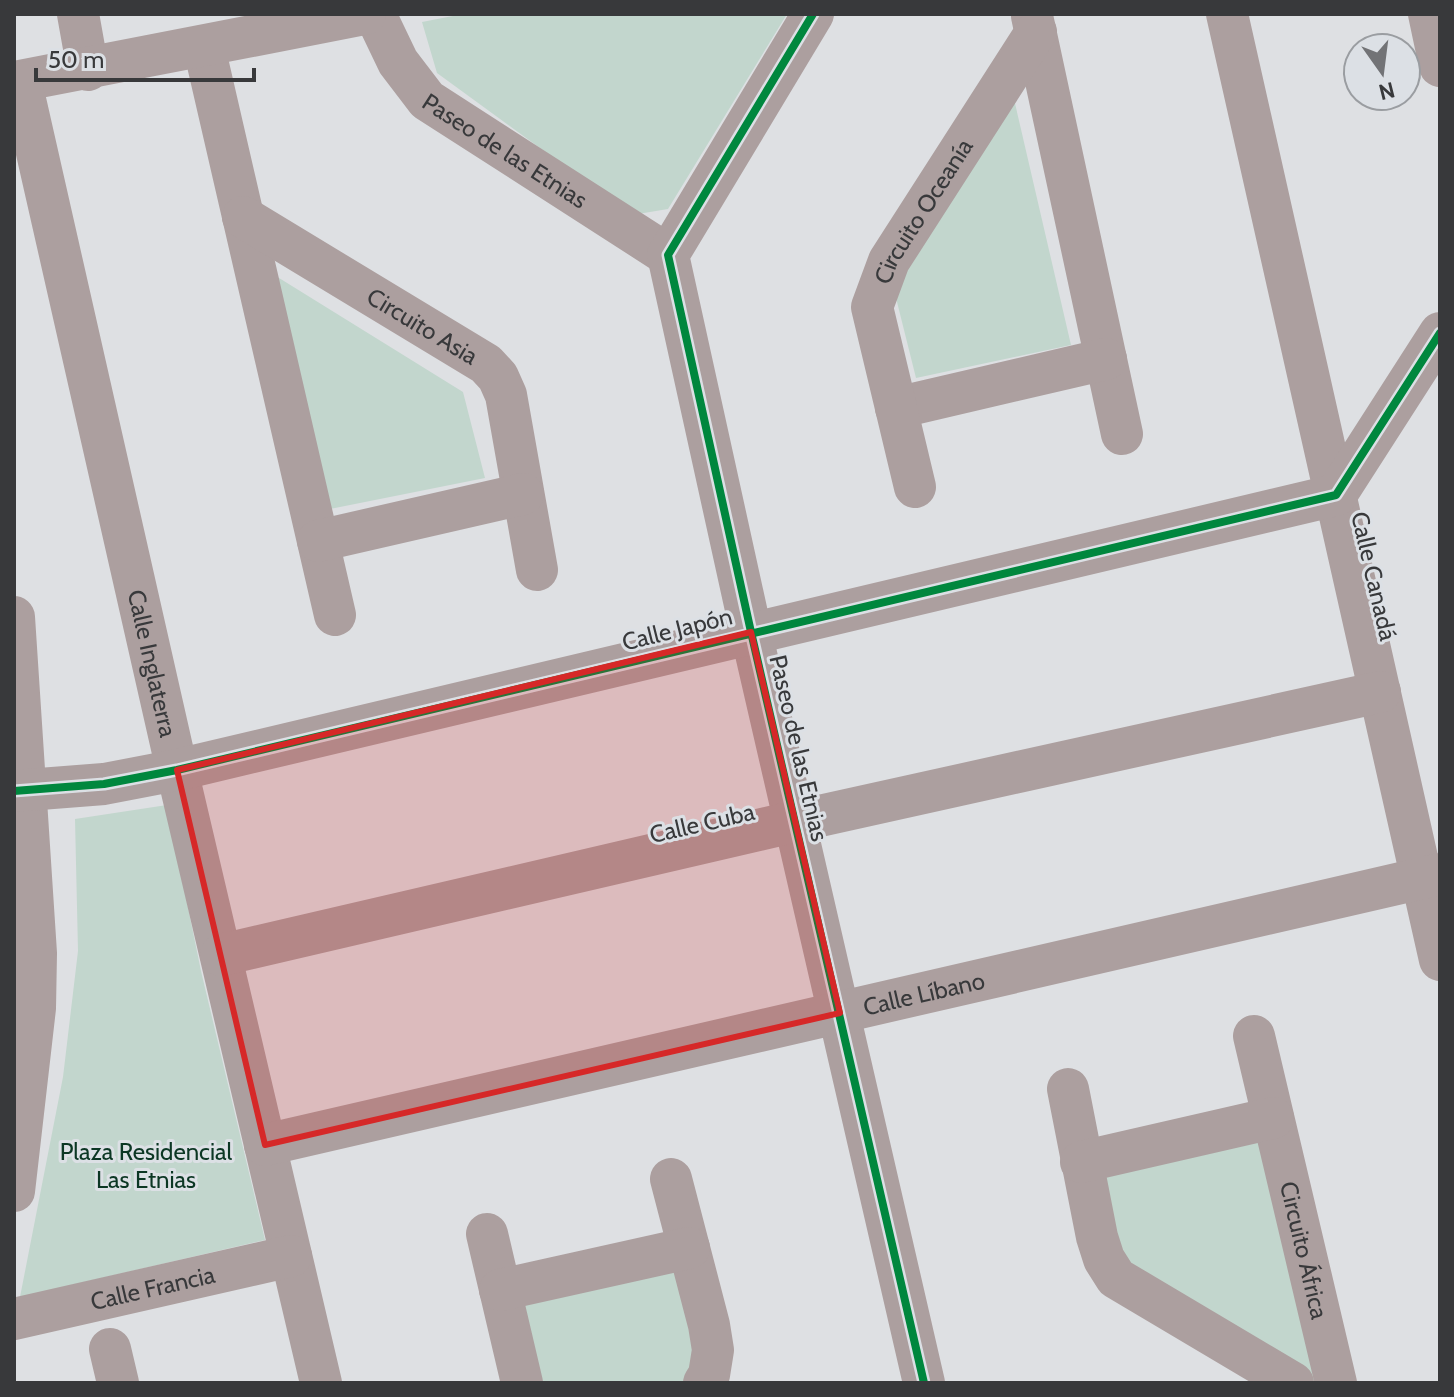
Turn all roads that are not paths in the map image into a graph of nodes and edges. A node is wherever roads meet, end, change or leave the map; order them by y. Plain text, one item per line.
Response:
1 (78, 14) edge
2 (365, 14) edge
3 (375, 14) edge
4 (813, 14) edge
5 (1227, 14) edge
6 (1429, 14) edge
7 (1034, 23) edge
8 (204, 47) junction
9 (1440, 66) edge
10 (88, 70) junction
11 (18, 82) edge
12 (243, 217) junction
13 (668, 255) junction
14 (1440, 333) edge
15 (1106, 359) junction
16 (896, 408) junction
17 (1122, 434) dead end
18 (915, 487) dead end
19 (523, 494) junction
20 (1336, 495) junction
21 (318, 541) junction
22 (537, 570) dead end
23 (335, 615) dead end
24 (14, 617) edge
25 (751, 632) junction
26 (1380, 692) junction
27 (19, 746) edge
28 (177, 770) junction
29 (20, 791) edge
30 (797, 821) junction
31 (1431, 876) edge
32 (25, 955) edge
33 (221, 955) junction
34 (1440, 960) edge
35 (24, 1009) edge
36 (840, 1013) junction
37 (1254, 1036) dead end
38 (1068, 1089) dead end
39 (1273, 1118) junction
40 (265, 1145) junction
41 (1081, 1162) junction
42 (671, 1179) dead end
43 (14, 1191) edge
44 (487, 1234) dead end
45 (689, 1248) junction
46 (291, 1256) junction
47 (500, 1290) junction
48 (14, 1319) edge
49 (321, 1383) edge
50 (522, 1383) edge
51 (704, 1383) edge
52 (924, 1383) edge
53 (1293, 1383) edge
54 (1336, 1383) edge

1 - 10 street
2 - 8 street
3 - 13 street, Paseo de las Etnias
4 - 13 street
5 - 20 street, Calle Canadá
6 - 9 street
7 - 15 street, Circuito Oceanía
7 - 16 street, Circuito Oceanía
8 - 10 street
8 - 12 street
10 - 11 street
11 - 28 street, Calle Inglaterra
12 - 19 street, Circuito Asia
12 - 21 street
13 - 25 street, Paseo de las Etnias
14 - 20 street
15 - 16 street
15 - 17 street, Circuito Oceanía
16 - 18 street, Circuito Oceanía
19 - 21 street
19 - 22 street, Circuito Asia
20 - 25 street, Calle Japón
20 - 26 street, Calle Canadá
21 - 23 street
24 - 27 street
25 - 28 street, Calle Japón
25 - 30 street, Paseo de las Etnias
26 - 30 street, Calle Cuba
26 - 31 street, Calle Canadá
27 - 29 street
28 - 29 street, Calle Japón
28 - 33 street, Calle Inglaterra
29 - 32 street
30 - 33 street, Calle Cuba
30 - 36 street, Paseo de las Etnias
31 - 34 street, Calle Canadá
31 - 36 street, Calle Líbano
32 - 35 street
33 - 40 street, Calle Inglaterra
35 - 43 street
36 - 40 street, Calle Líbano
36 - 52 street, Paseo de las Etnias
37 - 39 street, Circuito África
38 - 41 street
39 - 41 street
39 - 54 street, Circuito África
40 - 46 street, Calle Inglaterra
41 - 53 street
42 - 45 street
44 - 47 street
45 - 47 street
45 - 51 street
46 - 48 street, Calle Francia
46 - 49 street, Calle Inglaterra
47 - 50 street

